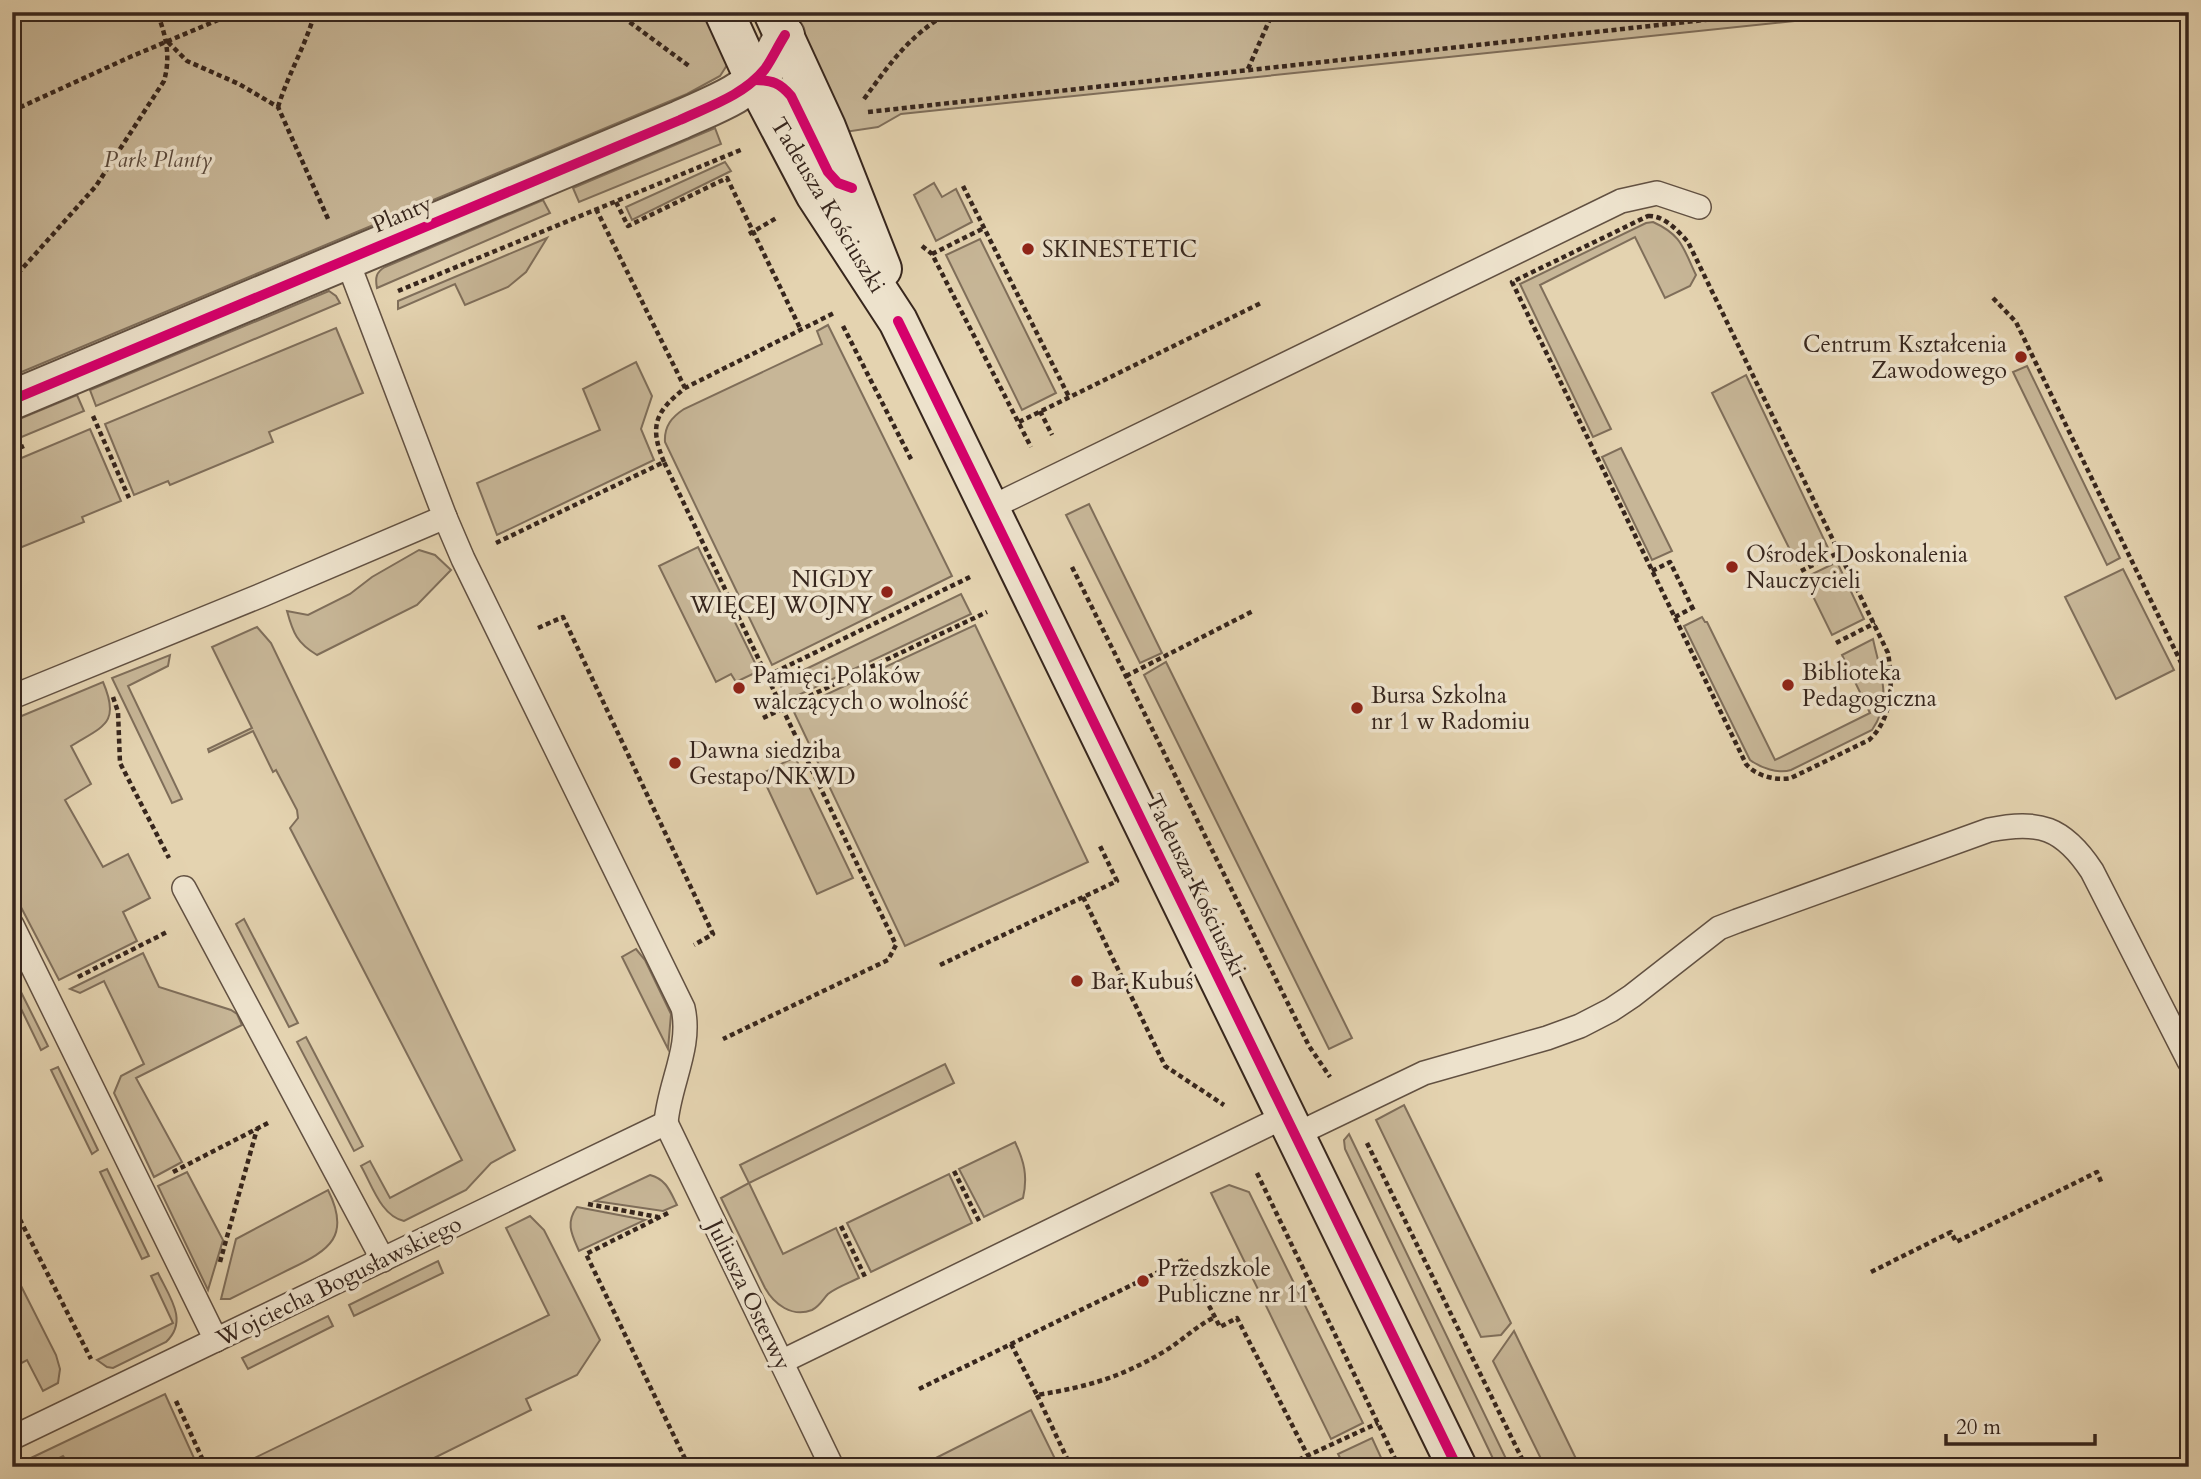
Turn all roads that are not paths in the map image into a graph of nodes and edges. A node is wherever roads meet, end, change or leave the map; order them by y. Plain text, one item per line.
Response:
1 (724, 12) edge
2 (779, 24) edge
3 (755, 80) junction
4 (1699, 207) dead end
5 (347, 260) junction
6 (898, 321) junction
7 (12, 400) edge
8 (988, 509) junction
9 (445, 517) junction
10 (12, 697) edge
11 (184, 888) road end
12 (12, 925) edge
13 (2189, 1061) edge
14 (666, 1123) junction
15 (1291, 1125) junction
16 (383, 1260) junction
17 (216, 1340) junction
18 (781, 1362) junction
19 (12, 1438) edge
20 (832, 1467) edge
21 (1457, 1467) edge

1 - 3 street, Tadeusza Kościuszki
2 - 3 street, Planty
2 - 6 street, Tadeusza Kościuszki
3 - 5 street, Planty
3 - 6 street, Tadeusza Kościuszki
4 - 8 lane
5 - 7 street, Planty
5 - 9 lane
6 - 8 street, Tadeusza Kościuszki
8 - 15 street, Tadeusza Kościuszki
9 - 10 lane
9 - 14 lane
11 - 16 lane
12 - 17 lane
13 - 15 lane
14 - 16 lane, Wojciecha Bogusławskiego
14 - 18 lane, Juliusza Osterwy
15 - 18 lane
15 - 21 street, Tadeusza Kościuszki
16 - 17 lane, Wojciecha Bogusławskiego
17 - 19 lane, Wojciecha Bogusławskiego
18 - 20 lane, Juliusza Osterwy

